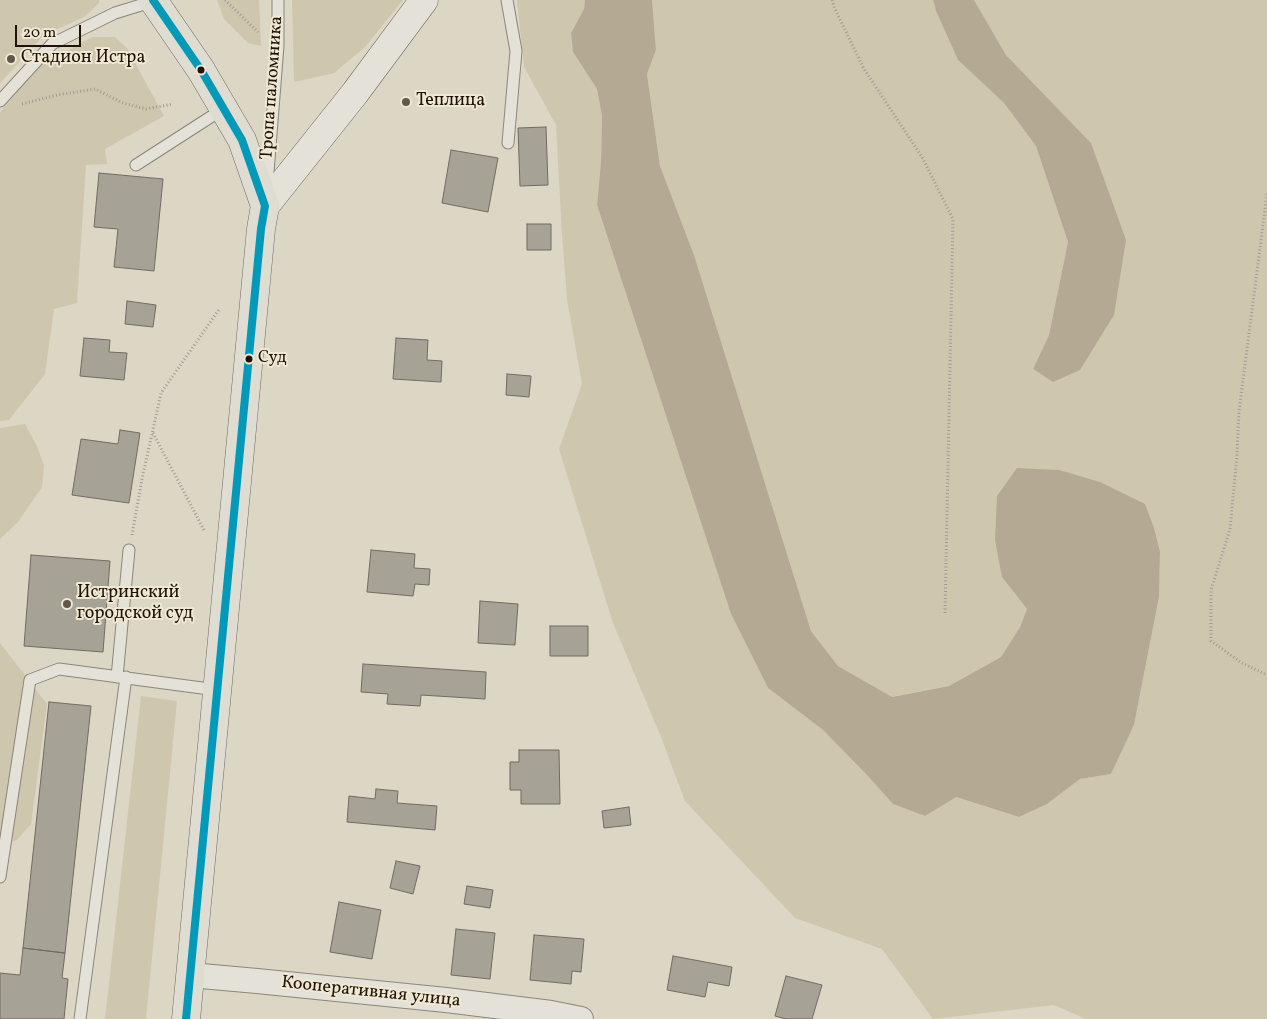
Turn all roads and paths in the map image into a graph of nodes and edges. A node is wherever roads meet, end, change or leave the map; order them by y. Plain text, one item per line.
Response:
1 (225, 0) edge
2 (278, 0) edge
3 (424, 0) edge
4 (507, 0) edge
5 (832, 0) edge
6 (154, 1) edge
7 (258, 32) dead end
8 (0, 101) edge
9 (20, 104) dead end
10 (173, 104) dead end
11 (223, 108) junction
12 (508, 143) dead end
13 (136, 165) dead end
14 (1267, 194) edge
15 (265, 206) junction
16 (220, 308) dead end
17 (152, 432) junction
18 (205, 532) dead end
19 (129, 550) joint
20 (945, 614) dead end
21 (1267, 675) edge
22 (121, 677) junction
23 (217, 690) junction
24 (0, 877) edge
25 (190, 976) junction
26 (80, 1019) edge
27 (186, 1019) edge
28 (581, 1019) edge

1 - 7 path
2 - 15 lane, Тропа паломника
3 - 15 main road
4 - 12 lane
5 - 20 path
6 - 8 lane
6 - 11 main road
9 - 10 path
11 - 13 lane
11 - 15 main road
14 - 21 path
15 - 23 main road
16 - 17 path
17 - 18 path
17 - 19 path
19 - 22 lane
22 - 23 lane
22 - 24 lane
22 - 26 lane
23 - 25 main road
25 - 27 main road
25 - 28 street, Кооперативная улица

